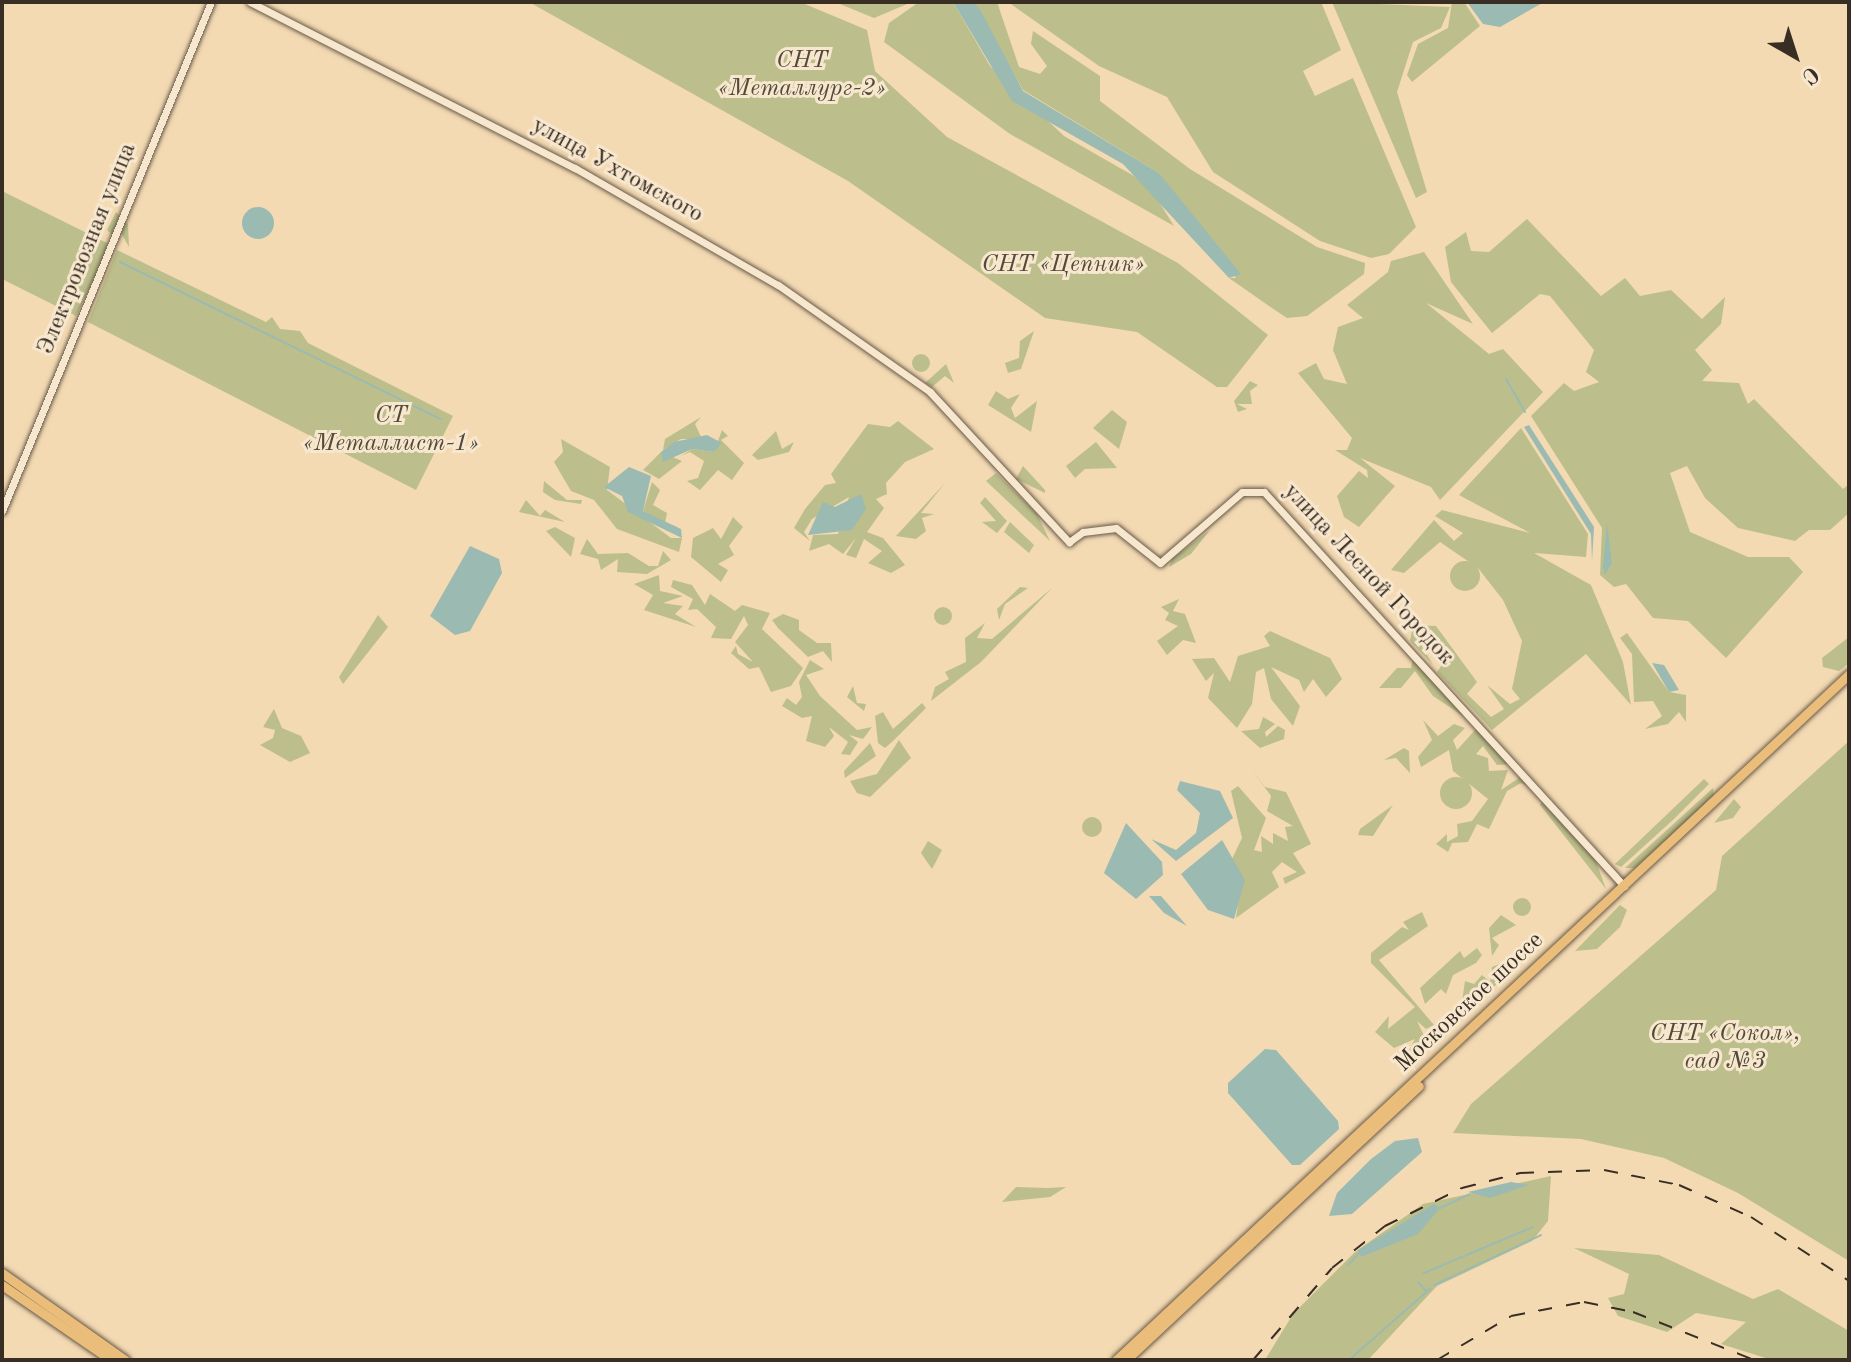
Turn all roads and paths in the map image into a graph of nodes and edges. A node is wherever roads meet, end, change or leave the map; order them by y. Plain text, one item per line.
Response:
1 (211, 2) edge
2 (250, 2) edge
3 (945, 407) joint
4 (2, 511) edge
5 (1849, 674) edge
6 (1849, 682) edge
7 (1732, 787) junction
8 (1627, 887) junction
9 (1257, 1233) junction
10 (2, 1273) edge
11 (2, 1285) edge
12 (111, 1360) edge
13 (125, 1360) edge
14 (1116, 1360) edge
15 (1126, 1360) edge

1 - 4 street, Электровозная улица
2 - 3 street, улица Ухтомского
3 - 8 street, улица Лесной Городок
5 - 7 main road, Московское шоссе
6 - 7 main road, Московское шоссе
7 - 8 main road, Московское шоссе
8 - 9 main road, Московское шоссе
9 - 14 main road, Московское шоссе
9 - 15 main road, Московское шоссе
10 - 13 main road
11 - 12 main road

